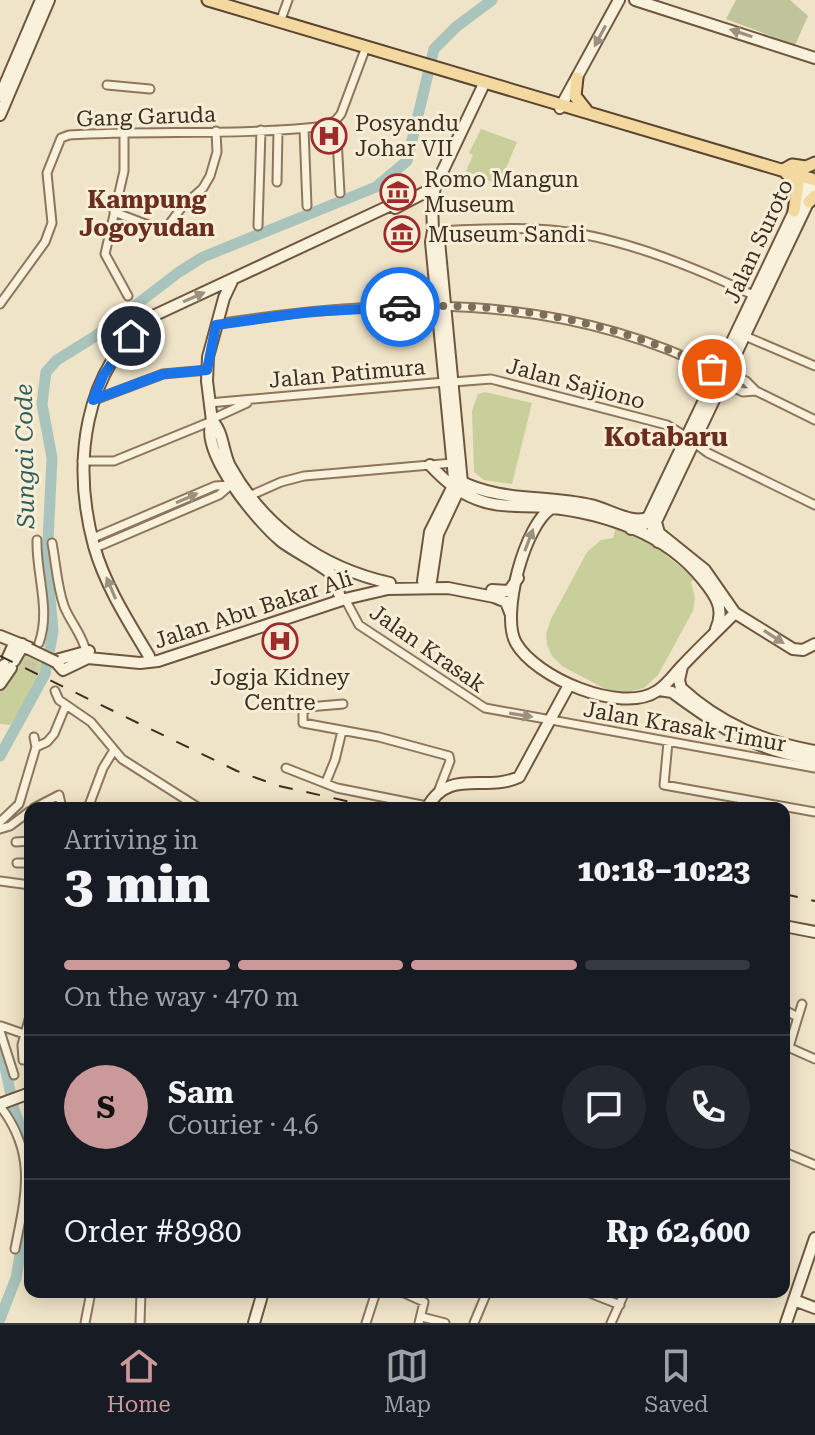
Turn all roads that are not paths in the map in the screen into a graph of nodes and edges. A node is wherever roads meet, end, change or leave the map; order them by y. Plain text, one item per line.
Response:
1 (208, 0) edge
2 (288, 0) edge
3 (619, 0) edge
4 (635, 0) edge
5 (44, 3) edge
6 (228, 3) edge
7 (280, 22) junction
8 (366, 47) junction
9 (815, 58) edge
10 (577, 78) junction
11 (468, 79) junction
12 (107, 85) dead end
13 (483, 86) junction
14 (150, 89) dead end
15 (5, 90) edge
16 (569, 92) joint
17 (558, 104) junction
18 (0, 115) edge
19 (596, 116) junction
20 (336, 120) junction
21 (304, 129) junction
22 (261, 130) junction
23 (278, 130) junction
24 (216, 131) junction
25 (124, 132) junction
26 (783, 170) junction
27 (814, 175) edge
28 (277, 182) dead end
29 (435, 187) junction
30 (340, 193) dead end
31 (812, 199) edge
32 (307, 206) dead end
33 (794, 211) junction
34 (114, 212) junction
35 (258, 226) dead end
36 (433, 231) junction
37 (266, 266) junction
38 (235, 278) junction
39 (228, 289) junction
40 (128, 296) dead end
41 (759, 298) junction
42 (0, 304) edge
43 (442, 306) junction
44 (216, 325) junction
45 (745, 336) junction
46 (815, 366) edge
47 (207, 370) junction
48 (721, 375) junction
49 (449, 382) junction
50 (93, 400) junction
51 (252, 400) junction
52 (209, 403) junction
53 (212, 420) junction
54 (815, 420) edge
55 (690, 440) junction
56 (82, 461) junction
57 (456, 463) junction
58 (430, 465) junction
59 (235, 482) junction
60 (457, 485) junction
61 (247, 497) junction
62 (815, 505) edge
63 (552, 508) junction
64 (162, 510) junction
65 (601, 512) junction
66 (653, 518) junction
67 (167, 520) junction
68 (631, 529) junction
69 (37, 540) dead end
70 (658, 542) junction
71 (52, 543) dead end
72 (94, 543) junction
73 (518, 578) junction
74 (427, 581) junction
75 (390, 583) junction
76 (342, 596) junction
77 (735, 613) junction
78 (511, 615) junction
79 (713, 634) junction
80 (0, 636) edge
81 (815, 644) edge
82 (86, 652) junction
83 (18, 656) edge
84 (149, 656) junction
85 (56, 661) junction
86 (682, 665) junction
87 (0, 684) edge
88 (569, 685) junction
89 (659, 690) junction
90 (55, 691) dead end
91 (343, 704) dead end
92 (66, 705) junction
93 (549, 720) junction
94 (720, 722) junction
95 (342, 731) junction
96 (34, 737) dead end
97 (668, 742) junction
98 (36, 747) junction
99 (114, 750) junction
100 (815, 751) edge
101 (779, 753) junction
102 (815, 760) edge
103 (286, 768) dead end
104 (815, 768) edge
105 (326, 782) junction
106 (438, 792) junction
107 (46, 802) edge
108 (61, 802) edge
109 (90, 802) edge
110 (189, 802) edge
111 (403, 802) edge
112 (431, 802) edge
113 (759, 802) edge
114 (790, 808) edge
115 (815, 812) edge
116 (24, 815) edge
117 (0, 822) edge
118 (0, 829) edge
119 (24, 841) edge
120 (16, 842) dead end
121 (17, 863) dead end
122 (24, 863) edge
123 (0, 881) edge
124 (24, 884) edge
125 (790, 927) edge
126 (815, 932) edge
127 (802, 1004) dead end
128 (790, 1013) edge
129 (798, 1017) junction
130 (24, 1033) edge
131 (790, 1037) edge
132 (790, 1049) edge
133 (24, 1054) edge
134 (815, 1059) edge
135 (23, 1060) dead end
136 (14, 1075) dead end
137 (24, 1095) edge
138 (1, 1105) edge
139 (24, 1150) edge
140 (790, 1155) edge
141 (815, 1165) edge
142 (24, 1197) edge
143 (815, 1238) edge
144 (15, 1249) dead end
145 (90, 1298) edge
146 (141, 1298) edge
147 (261, 1298) edge
148 (374, 1298) edge
149 (415, 1298) edge
150 (484, 1298) edge
151 (602, 1298) edge
152 (623, 1298) edge
153 (794, 1300) junction
154 (620, 1305) junction
155 (815, 1308) edge
156 (420, 1320) edge
157 (85, 1323) edge
158 (140, 1323) edge
159 (254, 1323) edge
160 (366, 1323) edge
161 (445, 1323) edge
162 (474, 1323) edge
163 (611, 1323) edge
164 (786, 1323) edge

1 - 6 main road
2 - 7 street
3 -> 10 main road
9 -> 4 main road
5 - 15 main road
6 - 7 main road
7 - 8 main road
8 - 11 main road
8 - 20 street
10 - 16 main road
10 - 19 main road
11 - 13 main road
11 - 17 main road
12 - 14 street
13 - 17 main road
13 - 29 main road
15 - 18 main road
16 - 17 main road
17 - 19 main road
19 - 26 main road
20 - 21 street, Gang Garuda
20 - 30 street
21 - 23 street, Gang Garuda
21 - 32 street
22 - 23 street, Gang Garuda
22 - 24 street, Gang Garuda
22 - 35 street
23 - 28 street
24 - 25 street, Gang Garuda
24 - 34 street
25 - 34 street
25 - 42 street, Gang Garuda
26 - 27 main road
26 - 33 main road
27 - 31 main road, Jalan Suroto
27 - 33 main road, Jalan Suroto
29 - 36 main road
29 - 37 main road
31 - 41 main road, Jalan Suroto
33 - 41 main road, Jalan Suroto
34 - 40 street
36 - 41 street
36 - 43 main road
37 - 38 main road
37 - 39 main road
38 - 39 main road
50 -> 38 main road
39 - 44 main road
41 - 45 main road, Jalan Suroto
41 - 48 main road, Jalan Suroto
43 - 44 street
43 - 48 street
43 - 49 main road
44 - 47 main road
45 - 46 street
45 - 48 main road, Jalan Suroto
47 - 50 street
47 - 52 main road
48 - 54 street
48 - 55 main road, Jalan Suroto
49 - 51 street, Jalan Patimura
49 - 55 street, Jalan Sajiono
49 - 57 main road
50 - 56 main road
51 - 52 street, Jalan Patimura
51 - 53 street, Jalan Patimura
52 - 53 main road
53 - 56 street, Jalan Patimura
53 - 59 main road
55 - 62 street, Jalan Sajiono
55 - 66 main road, Jalan Suroto
56 - 72 main road
57 - 58 street
57 - 60 main road
58 - 60 main road
58 - 61 street
59 - 61 main road
64 -> 59 street
59 - 67 street
60 - 63 main road
60 - 65 main road
60 - 74 main road
61 - 75 main road
61 - 76 main road
63 - 65 main road
73 -> 63 main road
64 - 67 street
64 - 72 street
65 - 66 main road
65 - 68 main road
66 - 68 main road
66 - 70 main road, Jalan Suroto
66 - 77 main road
67 - 72 street
68 - 70 main road
69 - 83 street
70 - 79 main road
71 - 82 street
84 -> 72 main road
73 - 74 main road, Jalan Abu Bakar Ali
73 - 78 main road
74 - 75 main road, Jalan Abu Bakar Ali
75 - 76 main road, Jalan Abu Bakar Ali
76 - 78 main road, Jalan Abu Bakar Ali
76 - 84 main road, Jalan Abu Bakar Ali
76 - 85 main road, Jalan Abu Bakar Ali
76 -> 93 street, Jalan Krasak
77 - 79 main road
77 -> 81 main road
78 - 88 main road
79 - 86 main road
80 - 83 main road
82 - 84 main road, Jalan Abu Bakar Ali
82 - 85 main road, Jalan Abu Bakar Ali
83 - 85 main road, bridge
83 - 87 main road
86 - 89 main road
86 - 94 main road
88 - 89 main road
88 - 93 main road
89 - 94 main road
90 - 92 street
91 - 95 street
92 - 98 street
92 - 99 street
93 - 97 street, Jalan Krasak Timur
93 - 106 main road
94 - 101 main road
95 - 105 street
95 - 106 street
96 - 98 street
97 - 101 street, Jalan Krasak Timur
97 - 113 street
98 - 117 street
99 - 109 street
99 - 110 street
100 - 101 main road
101 - 102 main road
101 - 104 street, Jalan Krasak Timur
103 - 105 street
105 - 111 street
106 - 112 main road
107 - 108 street
114 - 115 street
116 - 118 street
119 - 120 street
121 - 122 street
123 - 124 street
125 - 126 main road
127 - 129 street
128 - 129 street
129 - 131 street
130 - 136 street
132 - 134 street
133 - 135 street
137 - 138 main road
138 - 139 street
140 - 141 street
142 - 144 street
143 - 153 main road
145 - 157 street
146 - 158 street
147 - 159 main road
148 - 160 street
149 - 156 street
150 - 162 street
151 - 154 street
152 - 154 street
153 - 155 main road
153 - 164 main road
154 - 163 street
156 - 161 street

